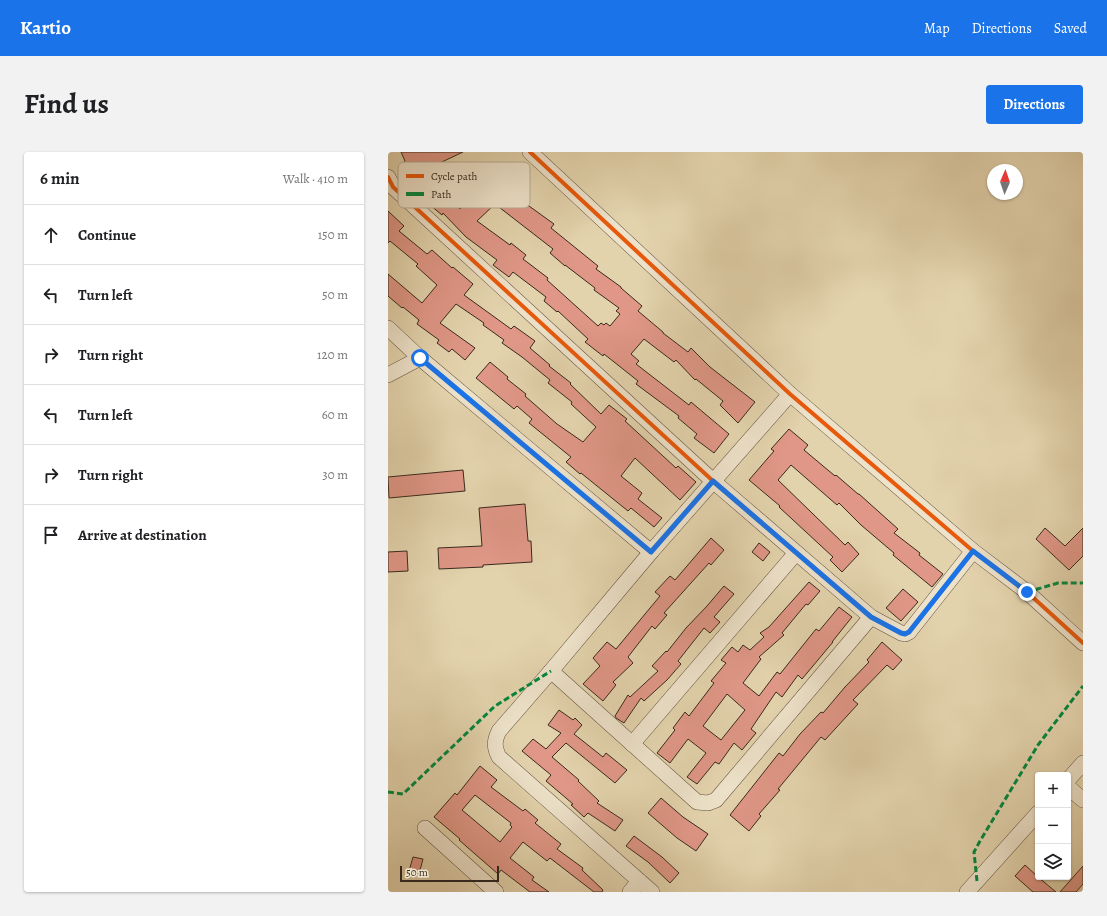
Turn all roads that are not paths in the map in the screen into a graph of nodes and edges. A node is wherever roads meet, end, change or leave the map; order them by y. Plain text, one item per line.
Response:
1 (530, 152) edge
2 (390, 184) edge
3 (398, 191) edge
4 (416, 208) edge
5 (388, 328) edge
6 (420, 358) junction
7 (388, 375) edge
8 (790, 394) junction
9 (713, 481) junction
10 (973, 551) junction
11 (651, 552) junction
12 (796, 553) junction
13 (871, 617) junction
14 (1083, 643) edge
15 (551, 671) junction
16 (632, 744) junction
17 (1083, 763) edge
18 (1071, 777) edge
19 (1071, 790) edge
20 (1083, 800) edge
21 (1035, 816) edge
22 (425, 828) dead end
23 (635, 886) edge
24 (496, 892) edge
25 (652, 892) edge
26 (967, 892) edge

1 - 8 street
2 - 3 street
4 - 9 street
5 - 6 street
6 - 7 street
6 - 11 street
8 - 9 street
8 - 10 street
9 - 11 street
9 - 12 street
10 - 13 street
10 - 14 street
11 - 15 street
12 - 13 street
12 - 16 street
13 - 16 street
15 - 16 street
15 - 23 street
17 - 18 street
19 - 20 street
21 - 26 street
22 - 24 street
23 - 25 street

